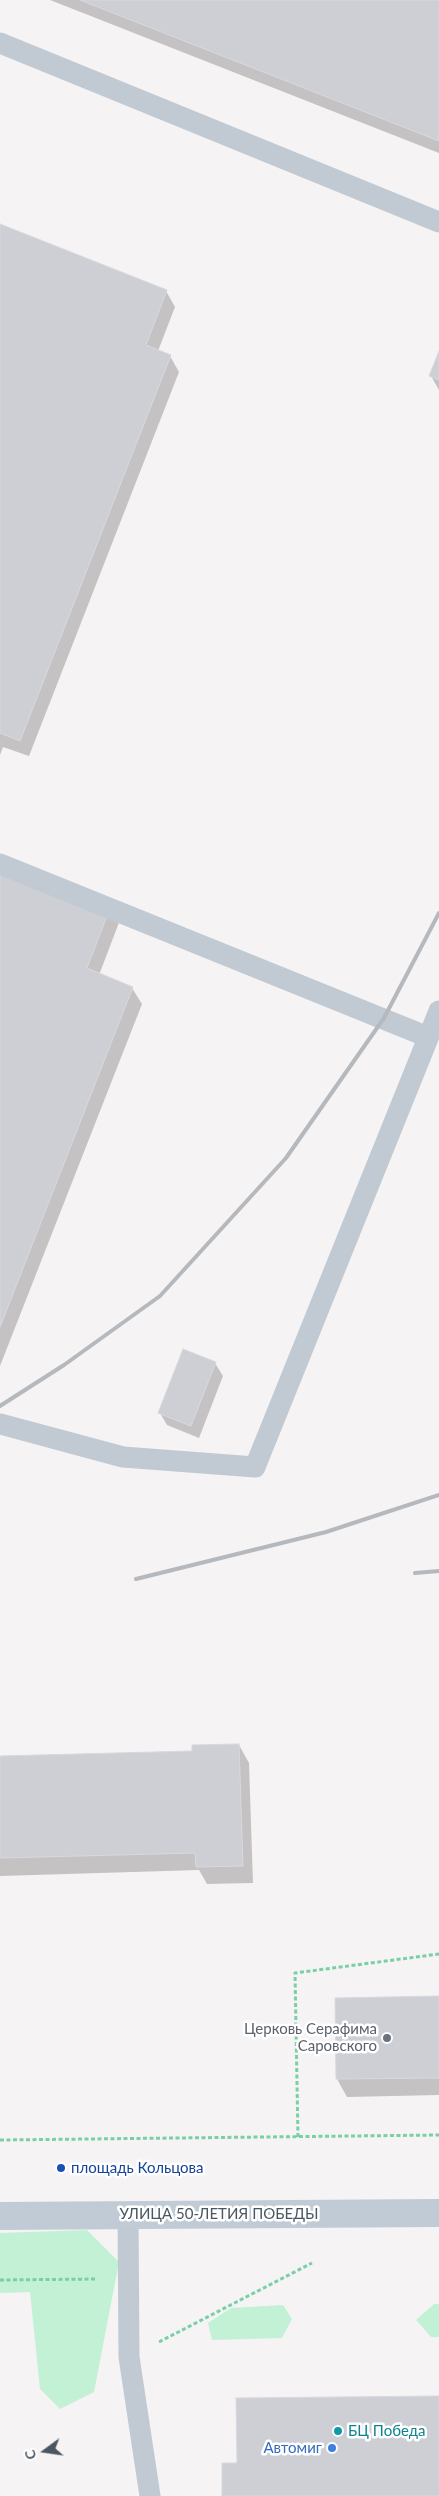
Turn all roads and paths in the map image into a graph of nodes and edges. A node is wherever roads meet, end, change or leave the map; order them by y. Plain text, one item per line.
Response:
1 (0, 43) edge
2 (439, 222) edge
3 (0, 864) edge
4 (439, 1011) edge
5 (428, 1038) junction
6 (0, 1424) edge
7 (439, 1954) edge
8 (439, 2135) edge
9 (298, 2137) junction
10 (0, 2140) edge
11 (439, 2213) edge
12 (128, 2215) junction
13 (0, 2216) edge
14 (312, 2263) dead end
15 (129, 2279) junction
16 (0, 2280) edge
17 (129, 2357) junction
18 (150, 2496) edge

1 - 2 lane
3 - 5 lane
4 - 5 lane
5 - 6 lane
7 - 9 path
8 - 9 path
9 - 10 path
11 - 12 street, УЛИЦА 50-ЛЕТИЯ ПОБЕДЫ
12 - 13 street, УЛИЦА 50-ЛЕТИЯ ПОБЕДЫ
12 - 15 lane
14 - 17 path
15 - 16 path
15 - 17 lane
17 - 18 lane

